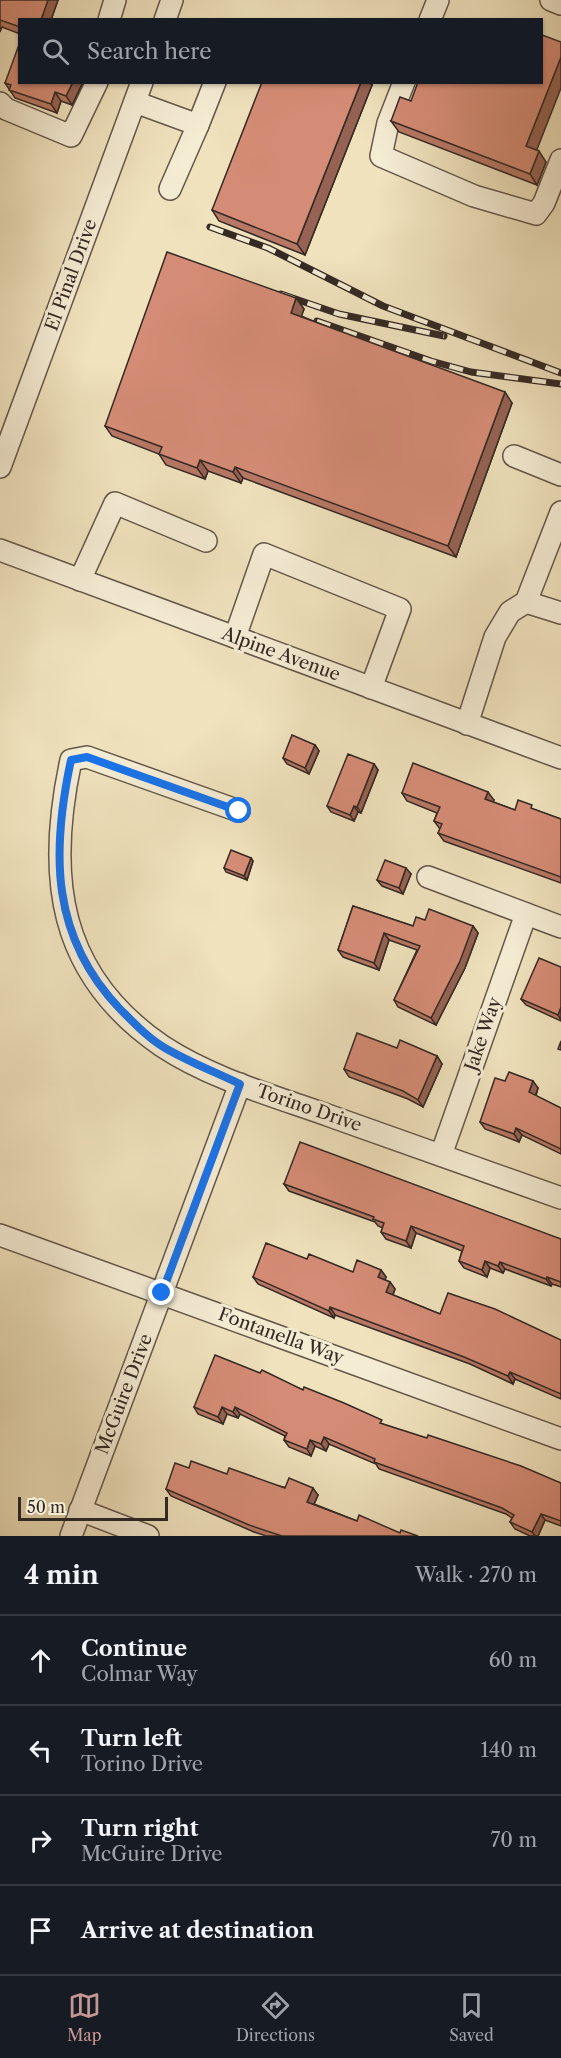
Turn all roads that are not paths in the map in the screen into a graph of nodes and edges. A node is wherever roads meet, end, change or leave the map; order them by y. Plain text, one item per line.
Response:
1 (115, 0) edge
2 (172, 0) edge
3 (551, 0) edge
4 (561, 4) edge
5 (110, 18) edge
6 (166, 18) edge
7 (96, 84) edge
8 (214, 84) edge
9 (403, 84) edge
10 (138, 92) edge
11 (0, 103) edge
12 (198, 125) junction
13 (561, 160) edge
14 (170, 189) dead end
15 (514, 456) dead end
16 (0, 467) edge
17 (561, 475) edge
18 (561, 512) edge
19 (206, 541) dead end
20 (0, 550) edge
21 (80, 580) junction
22 (526, 602) junction
23 (561, 613) edge
24 (236, 637) junction
25 (371, 688) junction
26 (467, 724) junction
27 (561, 758) edge
28 (239, 811) dead end
29 (429, 877) dead end
30 (526, 914) junction
31 (561, 927) edge
32 (240, 1084) junction
33 (441, 1155) junction
34 (561, 1198) edge
35 (0, 1235) edge
36 (162, 1293) junction
37 (561, 1439) edge
38 (80, 1510) junction
39 (71, 1536) edge
40 (148, 1536) edge

1 - 5 street
2 - 6 street
3 - 4 street
7 - 11 street
8 - 12 street
9 - 13 street
10 - 12 street
10 - 16 street, El Pinal Drive
12 - 14 street
15 - 17 street
18 - 22 street
19 - 21 street
20 - 21 street, Alpine Avenue
21 - 24 street, Alpine Avenue
22 - 23 street
22 - 26 street
24 - 25 street, Alpine Avenue
24 - 25 street
25 - 26 street, Alpine Avenue
26 - 27 street, Alpine Avenue
28 - 32 street, Torino Drive
29 - 30 street
30 - 31 street
30 - 33 street, Jake Way
32 - 33 street, Torino Drive
32 - 36 street, McGuire Drive
33 - 34 street, Torino Drive
35 - 36 street, Fontanella Way
36 - 37 street, Fontanella Way
36 - 38 street, McGuire Drive
38 - 39 street, McGuire Drive
38 - 40 street

